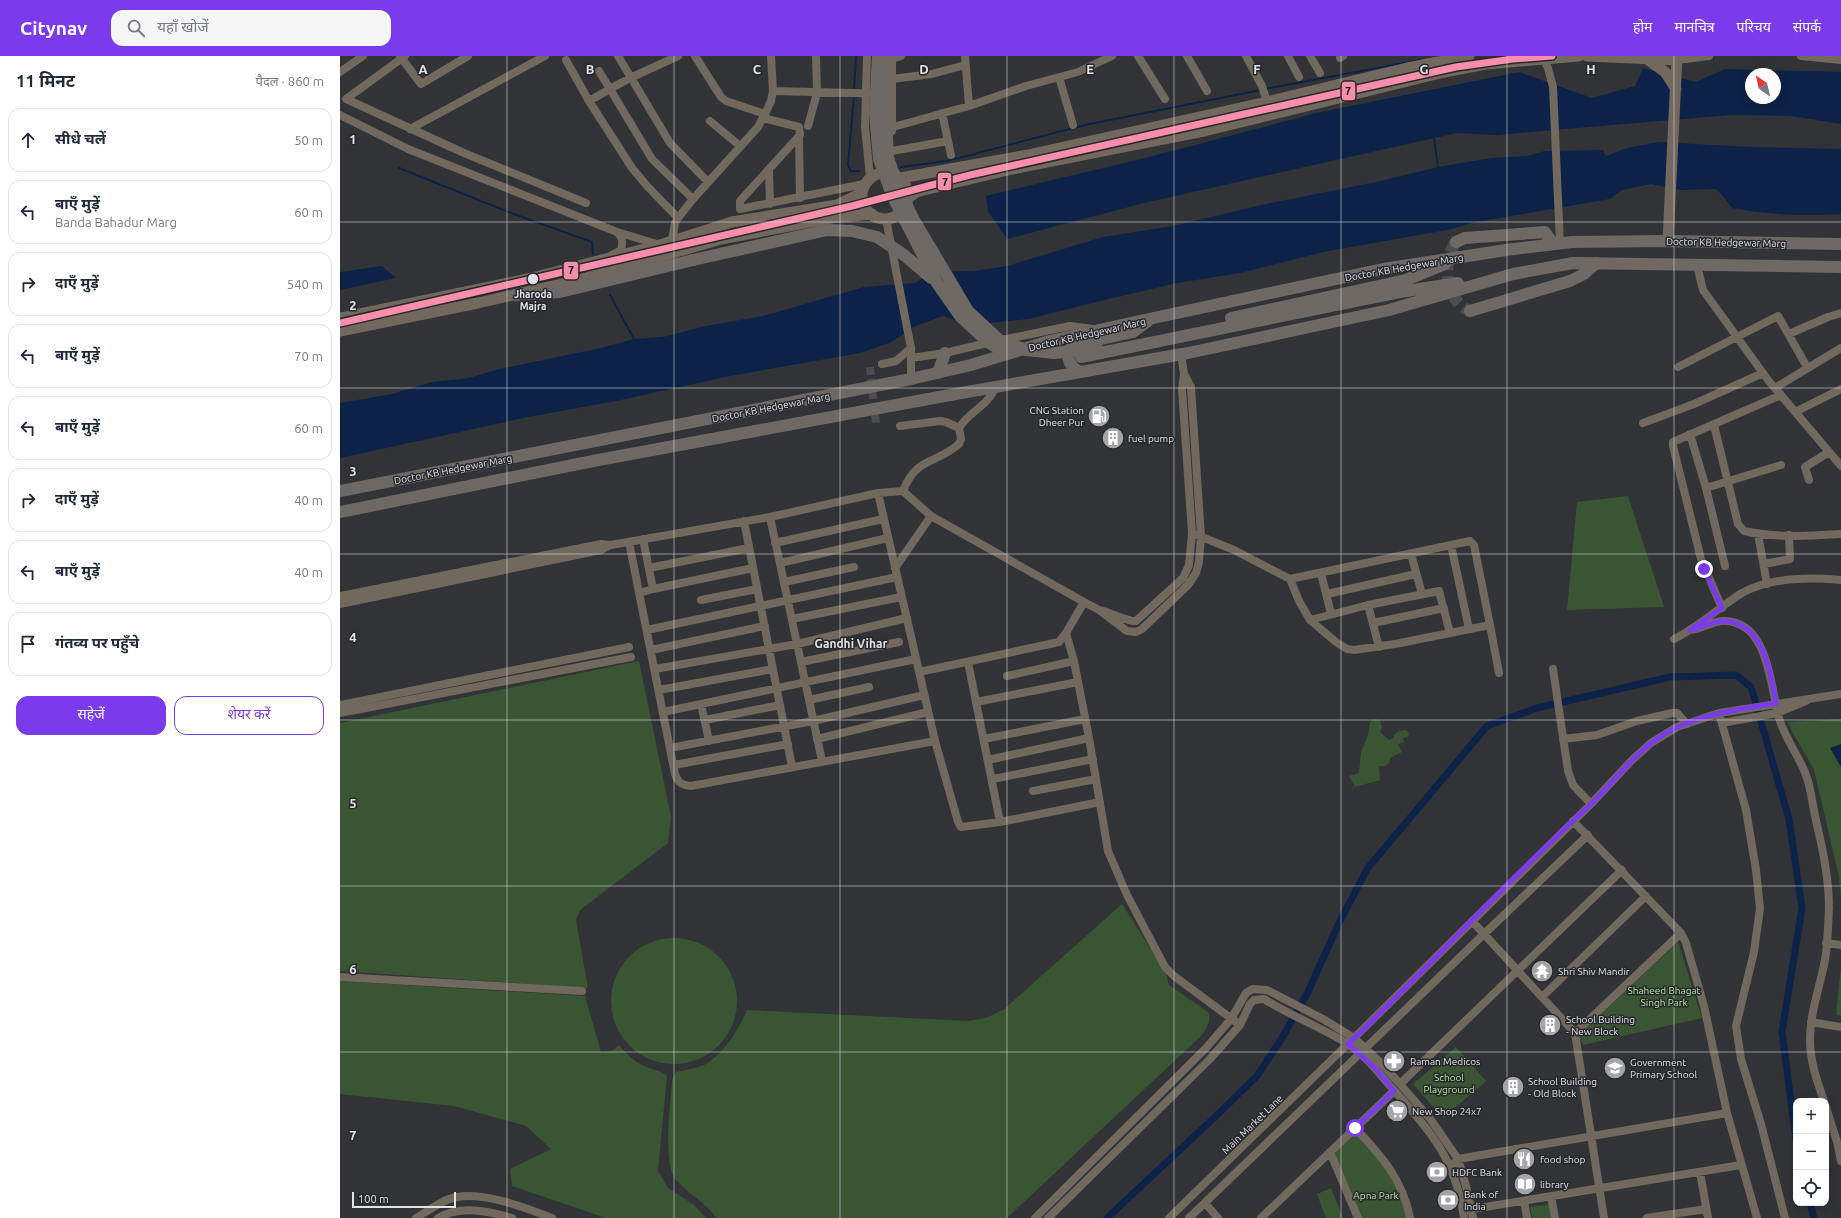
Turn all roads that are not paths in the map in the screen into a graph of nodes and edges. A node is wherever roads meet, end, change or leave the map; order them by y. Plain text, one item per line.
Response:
1 (362, 56) edge
2 (468, 56) edge
3 (545, 56) edge
4 (618, 56) edge
5 (678, 56) edge
6 (695, 56) edge
7 (771, 56) edge
8 (816, 56) edge
9 (867, 56) edge
10 (878, 56) edge
11 (901, 56) edge
12 (964, 56) edge
13 (1112, 56) edge
14 (1138, 56) edge
15 (1186, 56) edge
16 (1246, 56) edge
17 (1288, 56) edge
18 (1310, 56) edge
19 (1469, 56) edge
20 (1579, 56) edge
21 (1587, 56) edge
22 (1709, 56) edge
23 (1801, 56) edge
24 (403, 57) edge
25 (890, 57) edge
26 (1543, 57) edge
27 (1677, 58) edge
28 (1647, 59) junction
29 (566, 60) dead end
30 (1841, 60) edge
31 (965, 65) junction
32 (599, 71) dead end
33 (340, 72) edge
34 (1320, 73) dead end
35 (1059, 77) junction
36 (1299, 77) dead end
37 (630, 78) junction
38 (892, 79) junction
39 (610, 89) junction
40 (773, 91) junction
41 (1207, 91) dead end
42 (817, 92) junction
43 (863, 93) junction
44 (892, 94) junction
45 (1264, 94) junction
46 (1676, 94) junction
47 (1165, 99) dead end
48 (343, 101) edge
49 (589, 101) junction
50 (970, 106) junction
51 (942, 113) junction
52 (340, 115) edge
53 (764, 116) junction
54 (710, 121) dead end
55 (1073, 125) dead end
56 (808, 126) dead end
57 (893, 126) junction
58 (410, 129) junction
59 (799, 137) junction
60 (948, 141) junction
61 (740, 146) junction
62 (892, 151) junction
63 (951, 155) dead end
64 (770, 169) junction
65 (898, 176) junction
66 (708, 182) junction
67 (865, 185) junction
68 (800, 198) junction
69 (908, 198) junction
70 (693, 199) junction
71 (586, 203) dead end
72 (770, 204) junction
73 (872, 214) junction
74 (678, 218) junction
75 (886, 219) junction
76 (618, 232) junction
77 (672, 241) junction
78 (1668, 241) junction
79 (1456, 242) dead end
80 (1556, 244) junction
81 (1841, 244) edge
82 (660, 245) junction
83 (1463, 256) junction
84 (605, 258) junction
85 (1596, 264) junction
86 (1698, 265) junction
87 (1841, 267) edge
88 (601, 274) junction
89 (1513, 274) junction
90 (937, 283) junction
91 (1380, 291) junction
92 (516, 295) junction
93 (1470, 311) dead end
94 (1841, 313) edge
95 (340, 318) edge
96 (1152, 319) junction
97 (1102, 330) junction
98 (340, 331) edge
99 (1789, 334) junction
100 (1737, 337) junction
101 (911, 348) junction
102 (1841, 348) edge
103 (945, 353) junction
104 (1181, 354) junction
105 (911, 358) junction
106 (882, 364) dead end
107 (1678, 367) dead end
108 (1807, 367) junction
109 (1079, 372) junction
110 (938, 373) junction
111 (1763, 373) junction
112 (1184, 374) junction
113 (911, 379) junction
114 (995, 387) junction
115 (1775, 388) junction
116 (1841, 389) edge
117 (1781, 395) junction
118 (1795, 412) junction
119 (1644, 423) dead end
120 (1714, 425) junction
121 (900, 426) dead end
122 (959, 428) junction
123 (1690, 434) junction
124 (1829, 452) junction
125 (1781, 465) dead end
126 (1841, 466) edge
127 (1809, 480) dead end
128 (1729, 482) junction
129 (1706, 488) junction
130 (340, 491) edge
131 (903, 491) junction
132 (878, 493) junction
133 (340, 512) edge
134 (931, 516) junction
135 (770, 517) junction
136 (883, 519) junction
137 (744, 521) junction
138 (1192, 532) junction
139 (1758, 534) junction
140 (1841, 534) edge
141 (1789, 535) junction
142 (1201, 536) junction
143 (888, 538) junction
144 (643, 539) junction
145 (629, 542) junction
146 (775, 543) junction
147 (611, 545) junction
148 (1450, 545) junction
149 (749, 548) junction
150 (1411, 554) junction
151 (780, 563) junction
152 (1764, 564) junction
153 (1725, 566) dead end
154 (854, 567) dead end
155 (649, 568) junction
156 (753, 568) junction
157 (895, 568) junction
158 (1321, 573) junction
159 (1416, 574) junction
160 (897, 577) junction
161 (1290, 579) junction
162 (1841, 580) edge
163 (784, 582) junction
164 (1766, 584) junction
165 (653, 589) junction
166 (757, 589) junction
167 (640, 593) junction
168 (1327, 594) junction
169 (1422, 594) junction
170 (340, 596) edge
171 (901, 597) junction
172 (701, 600) dead end
173 (788, 600) junction
174 (1084, 602) junction
175 (340, 604) edge
176 (760, 605) junction
177 (1368, 606) junction
178 (1444, 608) junction
179 (1722, 608) junction
180 (1099, 610) junction
181 (1331, 614) junction
182 (906, 618) junction
183 (792, 619) junction
184 (1310, 620) junction
185 (1373, 623) junction
186 (1490, 625) junction
187 (764, 626) junction
188 (1469, 629) junction
189 (647, 630) junction
190 (1690, 630) junction
191 (1066, 633) junction
192 (1450, 633) junction
193 (1674, 639) dead end
194 (898, 642) dead end
195 (797, 644) junction
196 (629, 646) dead end
197 (1379, 647) junction
198 (769, 649) junction
199 (651, 650) junction
200 (631, 657) dead end
201 (916, 659) junction
202 (1074, 661) junction
203 (800, 662) junction
204 (968, 662) junction
205 (655, 669) junction
206 (1553, 669) dead end
207 (773, 670) junction
208 (919, 672) junction
209 (1499, 673) dead end
210 (1007, 676) dead end
211 (805, 682) junction
212 (1078, 682) junction
213 (869, 687) dead end
214 (777, 688) junction
215 (659, 690) junction
216 (1841, 694) edge
217 (924, 695) junction
218 (1810, 698) junction
219 (809, 700) junction
220 (976, 702) junction
221 (1776, 703) junction
222 (701, 704) junction
223 (340, 705) edge
224 (780, 705) junction
225 (663, 712) junction
226 (928, 712) junction
227 (340, 713) edge
228 (1719, 713) junction
229 (1775, 714) junction
230 (1085, 719) junction
231 (705, 720) junction
232 (813, 721) junction
233 (1722, 723) junction
234 (1687, 724) junction
235 (784, 726) junction
236 (1562, 737) junction
237 (1089, 738) junction
238 (817, 739) junction
239 (984, 739) junction
240 (709, 741) junction
241 (935, 741) junction
242 (788, 744) junction
243 (670, 748) junction
244 (1093, 759) junction
245 (988, 760) junction
246 (822, 761) junction
247 (674, 765) junction
248 (792, 767) junction
249 (993, 779) junction
250 (1096, 779) junction
251 (1033, 791) dead end
252 (1100, 802) junction
253 (1590, 804) junction
254 (1573, 820) junction
255 (1000, 822) junction
256 (1588, 836) junction
257 (1622, 870) junction
258 (1646, 896) junction
259 (1472, 921) junction
260 (1681, 933) junction
261 (1484, 934) junction
262 (1826, 943) junction
263 (1841, 945) edge
264 (1519, 971) junction
265 (340, 976) edge
266 (1267, 990) junction
267 (582, 991) dead end
268 (1542, 997) junction
269 (1267, 1001) junction
270 (1231, 1019) junction
271 (1811, 1022) junction
272 (1240, 1025) junction
273 (1841, 1027) edge
274 (1575, 1033) junction
275 (1351, 1041) junction
276 (1363, 1051) junction
277 (1400, 1084) junction
278 (1394, 1091) junction
279 (1823, 1098) edge
280 (1727, 1113) junction
281 (1829, 1117) edge
282 (1355, 1128) junction
283 (1590, 1136) junction
284 (1330, 1152) junction
285 (1458, 1159) junction
286 (1841, 1161) edge
287 (1741, 1165) junction
288 (1451, 1166) junction
289 (1700, 1172) junction
290 (1599, 1189) junction
291 (1552, 1196) junction
292 (1524, 1201) junction
293 (1205, 1203) junction
294 (1706, 1209) junction
295 (1463, 1214) edge
296 (1472, 1214) edge
297 (416, 1218) edge
298 (438, 1218) edge
299 (512, 1218) edge
300 (552, 1218) edge
301 (1035, 1218) edge
302 (1048, 1218) edge
303 (1169, 1218) edge
304 (1189, 1218) edge
305 (1218, 1218) edge
306 (1261, 1218) edge
307 (1358, 1218) edge
308 (1410, 1218) edge
309 (1527, 1218) edge
310 (1555, 1218) edge
311 (1604, 1218) edge
312 (1647, 1218) edge
313 (1708, 1218) edge
314 (1757, 1218) edge
315 (1785, 1218) edge

1 - 33 street
2 - 24 street
3 - 58 street
4 - 37 street
5 - 37 street
6 - 53 street
7 - 40 street
8 - 42 street
9 - 43 street
10 - 90 highway, bridge
11 - 25 street
12 - 31 street
13 - 35 street
14 - 47 street
15 - 41 street
16 - 45 street
17 - 36 street
18 - 34 street
19 - 45 main road
20 - 26 main road
21 - 28 main road
22 - 27 street
23 - 30 street
24 - 48 street
25 - 38 street
25 - 91 highway, bridge
26 - 69 main road
26 - 80 street
27 - 28 main road
27 - 46 main road
28 - 46 main road
29 - 49 street
31 - 38 street
31 - 50 street
32 - 39 street
35 - 50 street
35 - 55 street
37 - 39 street
37 - 66 street
38 - 44 street
39 - 49 street
39 - 70 street
40 - 42 street
40 - 53 street
42 - 43 street
42 - 56 street
43 - 44 street
43 - 67 street
44 - 57 street
45 - 65 main road
46 - 78 main road
48 - 58 street
49 - 74 street
50 - 51 street
51 - 57 street
51 - 60 street
52 - 76 street
53 - 59 street
53 - 61 street
54 - 61 street
57 - 62 street
58 - 71 street
59 - 64 street
59 - 68 street
60 - 62 street
60 - 63 street
61 - 66 street
62 - 65 street
64 - 72 street
64 - 72 street
65 - 67 main road
65 - 69 main road
66 - 70 street
67 - 68 street
67 - 73 main road
67 - 77 main road
68 - 72 street
69 - 75 main road
70 - 74 street
73 - 75 main road
73 - 88 main road
74 - 77 street
75 - 101 street
76 - 82 street
76 - 84 street
77 - 82 main road
78 - 80 highway, Doctor KB Hedgewar Marg
78 - 81 highway, Doctor KB Hedgewar Marg
79 - 80 highway
80 - 83 highway, Doctor KB Hedgewar Marg
82 - 84 main road
83 - 91 highway
83 - 96 highway, Doctor KB Hedgewar Marg
84 - 88 street
84 - 95 main road
85 - 86 highway, Doctor KB Hedgewar Marg
85 - 89 highway, Doctor KB Hedgewar Marg
85 - 93 highway
86 - 87 highway, Doctor KB Hedgewar Marg
86 - 100 street
88 - 92 main road
89 - 91 highway
89 - 104 highway, Doctor KB Hedgewar Marg
90 - 91 highway, bridge
90 - 92 highway, bridge
92 - 98 main road
94 - 99 street
96 - 97 highway, Doctor KB Hedgewar Marg
96 - 109 highway
97 - 103 street
97 - 110 highway, Doctor KB Hedgewar Marg
99 - 100 street
99 - 108 street
100 - 107 street
100 - 111 street
101 - 105 street
101 - 106 street
102 - 108 street
103 - 105 street
103 - 110 highway
104 - 109 highway, Doctor KB Hedgewar Marg
104 - 112 street
105 - 113 street
108 - 115 street
109 - 114 highway, Doctor KB Hedgewar Marg
110 - 113 highway, Doctor KB Hedgewar Marg
111 - 115 street
111 - 119 street
112 - 138 street
112 - 142 street
113 - 130 highway, Doctor KB Hedgewar Marg
114 - 122 street
114 - 133 highway, Doctor KB Hedgewar Marg
115 - 117 street
116 - 118 street
117 - 118 street
117 - 120 street
118 - 124 street
120 - 123 street
120 - 128 street
121 - 122 street
122 - 131 street
123 - 129 street
123 - 179 street
124 - 126 street
124 - 127 street
125 - 128 street
128 - 129 street
128 - 139 street
129 - 153 street
131 - 132 street
131 - 134 street
132 - 135 street
132 - 136 street
134 - 157 street
134 - 174 street
135 - 137 street
135 - 146 street
136 - 143 street
136 - 146 street
137 - 144 street
137 - 149 street
138 - 142 street
138 - 180 street
139 - 141 street
139 - 152 street
140 - 141 street
141 - 152 street
142 - 161 street
142 - 180 street
143 - 151 street
143 - 157 street
144 - 145 street
144 - 155 street
145 - 147 street
145 - 167 street
146 - 151 street
147 - 170 street
147 - 175 street
148 - 150 street
148 - 186 street
148 - 188 street
149 - 155 street
149 - 156 street
150 - 158 street
150 - 159 street
151 - 163 street
152 - 164 street
154 - 163 street
155 - 165 street
156 - 165 street
156 - 166 street
157 - 160 street
158 - 161 street
158 - 168 street
159 - 168 street
159 - 169 street
160 - 171 street
160 - 173 street
161 - 184 street
162 - 164 street
163 - 173 street
164 - 179 street
165 - 167 street
166 - 172 street
166 - 176 street
167 - 189 street
168 - 181 street
169 - 177 street
169 - 178 street
171 - 182 street
171 - 183 street
173 - 176 street
173 - 183 street
174 - 180 street
174 - 191 street
176 - 187 street
176 - 189 street
177 - 181 street
177 - 185 street
178 - 185 street
178 - 192 street
179 - 190 street
181 - 184 street
182 - 195 street
182 - 201 street
183 - 195 street
184 - 197 street
185 - 197 street
186 - 188 street
186 - 209 street
187 - 198 street
187 - 199 street
188 - 192 street
189 - 199 street
190 - 193 street
190 - 221 street
191 - 202 street
191 - 204 street
192 - 197 street
194 - 203 street
195 - 198 street
195 - 203 street
196 - 223 street
198 - 205 street
198 - 207 street
199 - 205 street
200 - 227 street
201 - 208 street
201 - 211 street
202 - 210 street
202 - 212 street
203 - 211 street
204 - 208 street
204 - 220 street
205 - 215 street
206 - 236 street
207 - 214 street
207 - 215 street
208 - 217 street
211 - 214 street
211 - 219 street
212 - 220 street
212 - 230 street
213 - 219 street
214 - 222 street
214 - 224 street
215 - 225 street
216 - 218 street, Main Market Lane
217 - 226 street
217 - 232 street
218 - 221 street, Main Market Lane
218 - 229 street
219 - 232 street
220 - 239 street
221 - 228 street, Main Market Lane
221 - 229 street
222 - 225 street
222 - 231 street
224 - 231 street
224 - 235 street
225 - 243 street
226 - 238 street
226 - 241 street
228 - 233 street
228 - 234 street, Main Market Lane
229 - 233 street
229 - 262 street
230 - 237 street
230 - 239 street
231 - 240 street
232 - 235 street
232 - 238 street
233 - 315 street
234 - 236 street
234 - 253 street, Main Market Lane
235 - 240 street
235 - 242 street
236 - 253 street
237 - 244 street
237 - 245 street
238 - 246 street
239 - 245 street
240 - 243 street
241 - 246 street
241 - 255 street
242 - 247 street
242 - 248 street
243 - 247 street
244 - 249 street
244 - 250 street
245 - 249 street
246 - 248 street
247 - 248 street
249 - 255 street
250 - 251 street
250 - 252 street
252 - 255 street
252 - 270 street
253 - 254 street, Main Market Lane
254 - 256 street
254 - 259 street, Main Market Lane
256 - 257 street
256 - 261 street
257 - 258 street
257 - 264 street
258 - 260 street
258 - 268 street
259 - 261 street
259 - 275 street, Main Market Lane
260 - 274 street
260 - 280 street
261 - 264 street
261 - 276 street
262 - 263 street
262 - 271 street
264 - 268 street
264 - 277 street
265 - 267 street
266 - 269 street
266 - 270 street
266 - 275 street
268 - 274 street
269 - 272 street
269 - 275 street
270 - 272 street
270 - 301 street
271 - 273 street
271 - 279 street
272 - 302 street
274 - 283 street
275 - 276 street
275 - 303 street, Main Market Lane
276 - 277 street
276 - 278 street
276 - 293 street
277 - 285 street
278 - 282 street
278 - 288 street
280 - 283 street
280 - 287 street
281 - 286 street
282 - 284 street
282 - 308 street
283 - 285 street
283 - 290 street
284 - 306 street
284 - 307 street
285 - 288 street
285 - 296 street
287 - 289 street
287 - 314 street
288 - 295 street
289 - 290 street
289 - 294 street
290 - 291 street
290 - 311 street
291 - 292 street
291 - 310 street
292 - 296 street
292 - 309 street
293 - 304 street
293 - 305 street
294 - 312 street
294 - 313 street
295 - 296 street
297 - 300 street
298 - 299 street

